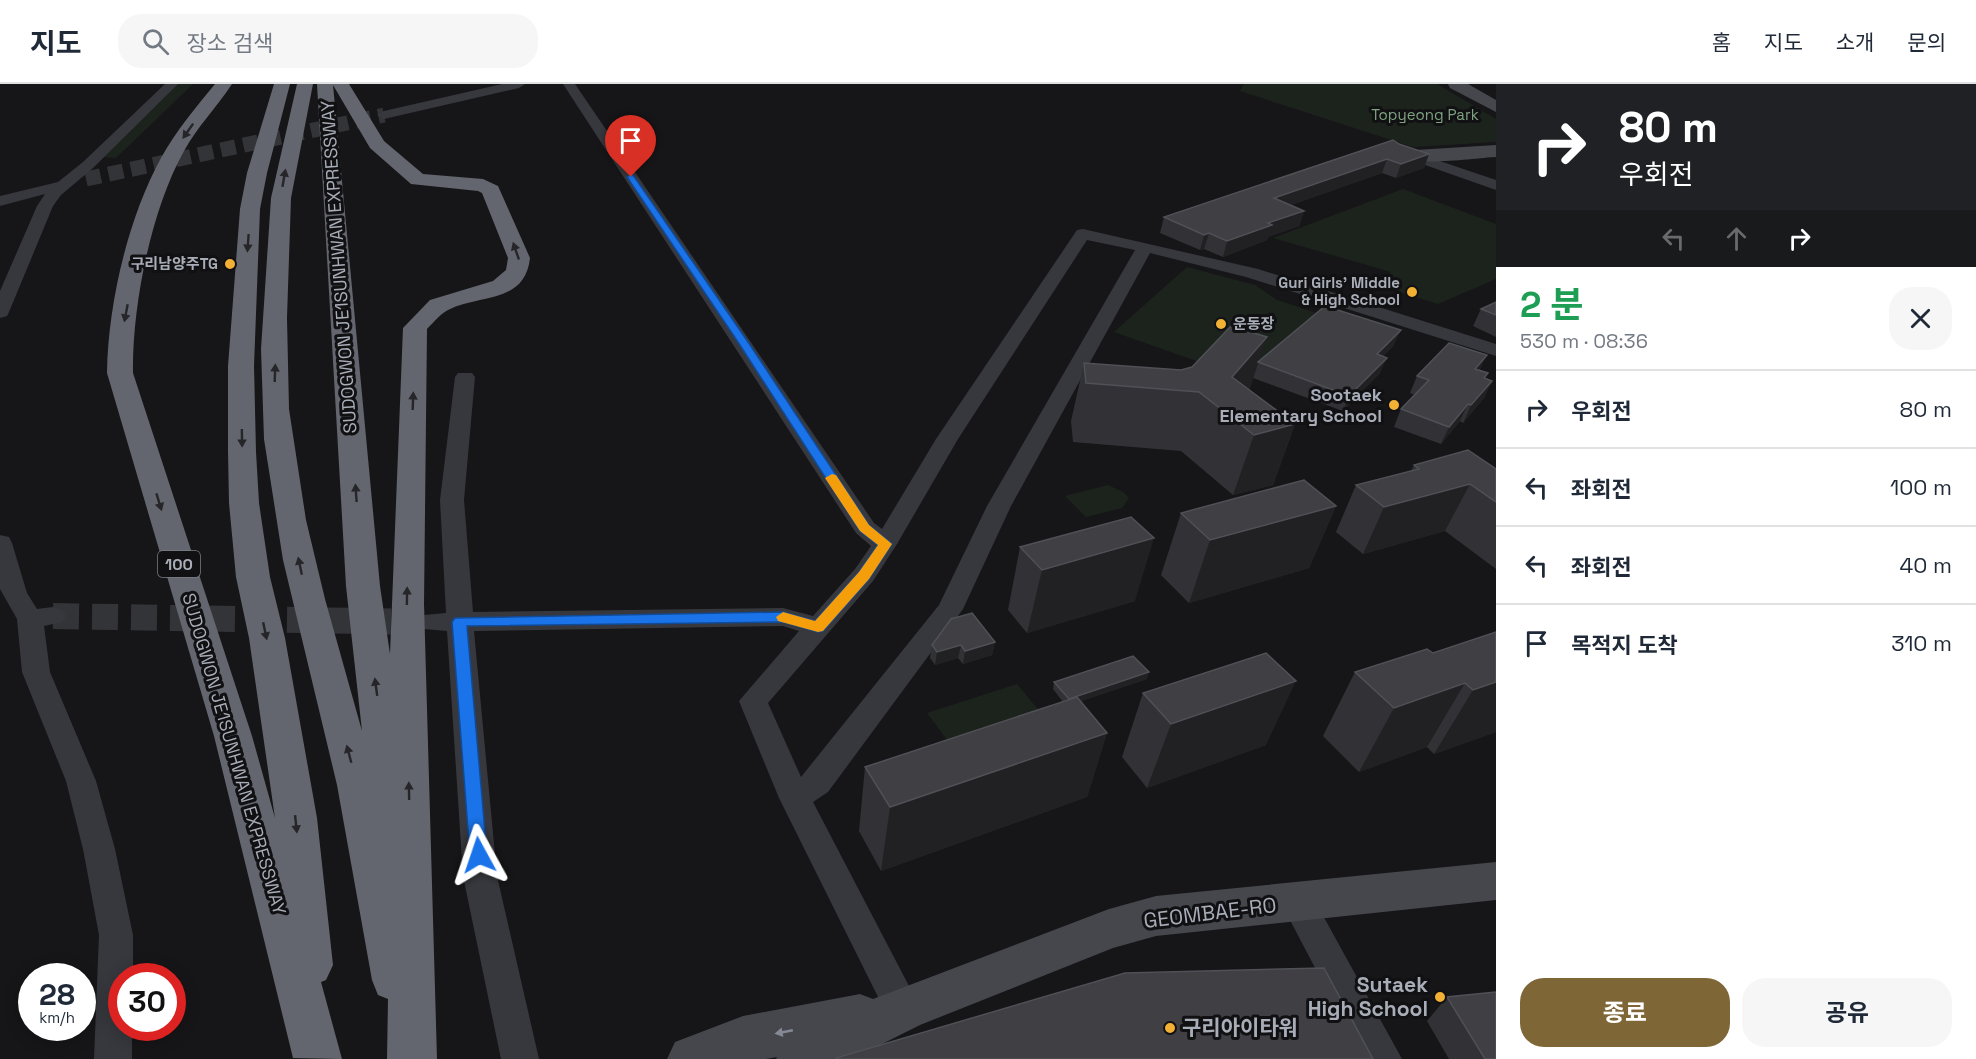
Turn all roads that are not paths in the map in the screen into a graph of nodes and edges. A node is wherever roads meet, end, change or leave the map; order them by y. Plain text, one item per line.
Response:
1 (172, 84) edge
2 (224, 84) edge
3 (282, 84) edge
4 (305, 84) edge
5 (325, 84) edge
6 (341, 84) edge
7 (519, 84) edge
8 (569, 84) edge
9 (1456, 84) edge
10 (1496, 107) edge
11 (384, 115) tunnel mouth
12 (1496, 150) edge
13 (1405, 153) joint
14 (86, 179) tunnel mouth
15 (64, 184) junction
16 (1496, 185) edge
17 (0, 201) edge
18 (1145, 247) junction
19 (0, 312) edge
20 (1496, 350) edge
21 (465, 377) dead end
22 (0, 543) edge
23 (885, 544) junction
24 (7, 593) edge
25 (446, 622) junction
26 (818, 627) junction
27 (795, 798) junction
28 (1496, 881) edge
29 (1298, 903) junction
30 (903, 1009) junction
31 (113, 1059) edge
32 (318, 1059) edge
33 (410, 1059) edge
34 (520, 1059) edge
35 (692, 1059) edge
36 (801, 1059) edge
37 (1383, 1059) edge

1 - 15 street
2 -> 32 highway, SUDOGWON JE1SUNHWAN EXPRESSWAY / 100
3 -> 32 highway, SUDOGWON JE1SUNHWAN EXPRESSWAY / 100
33 -> 4 highway, SUDOGWON JE1SUNHWAN EXPRESSWAY
33 -> 5 highway, SUDOGWON JE1SUNHWAN EXPRESSWAY
33 -> 6 highway
7 - 11 street
8 - 23 street
9 - 10 street
12 - 13 street
13 - 16 street
14 - 15 street
15 - 17 street
15 - 19 street
18 - 20 street
18 - 23 street
18 - 27 street
21 - 25 street
22 - 24 street
23 - 26 street
24 - 31 street
25 - 26 street
25 - 34 street
26 - 27 street
27 - 30 street
28 - 29 street, GEOMBAE-RO
29 - 30 street, GEOMBAE-RO
29 - 37 street
30 -> 35 street, GEOMBAE-RO
30 - 36 street, GEOMBAE-RO

